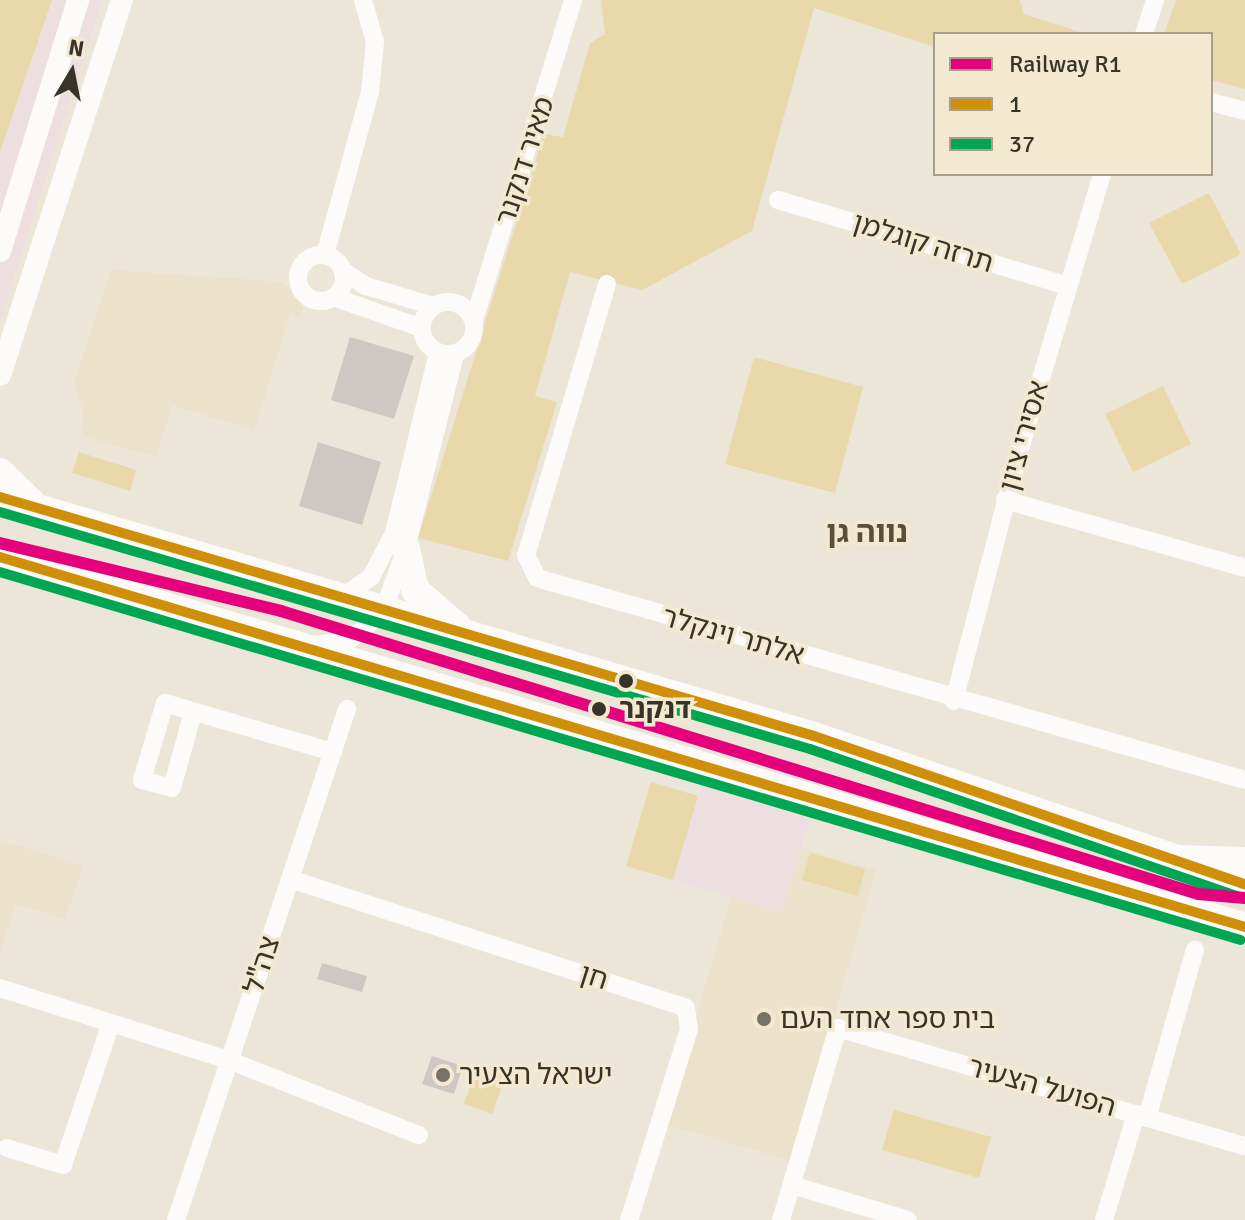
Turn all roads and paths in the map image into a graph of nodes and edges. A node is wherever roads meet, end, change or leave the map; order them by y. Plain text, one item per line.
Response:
1 (78, 0) edge
2 (122, 0) edge
3 (363, 0) edge
4 (573, 0) edge
5 (1155, 0) edge
6 (1145, 32) edge
7 (1213, 103) edge
8 (1245, 111) edge
9 (1101, 176) edge
10 (778, 200) dead end
11 (0, 251) edge
12 (325, 255) junction
13 (342, 270) junction
14 (607, 284) dead end
15 (1068, 286) junction
16 (333, 297) junction
17 (433, 306) junction
18 (474, 320) junction
19 (422, 328) junction
20 (446, 353) junction
21 (0, 375) edge
22 (0, 472) edge
23 (0, 497) edge
24 (1005, 500) junction
25 (45, 510) junction
26 (406, 548) junction
27 (3, 559) edge
28 (1245, 568) edge
29 (340, 598) junction
30 (383, 612) junction
31 (474, 638) junction
32 (304, 645) junction
33 (954, 701) junction
34 (347, 709) dead end
35 (193, 712) dead end
36 (333, 752) junction
37 (1245, 780) edge
38 (1177, 859) junction
39 (1245, 861) edge
40 (290, 879) junction
41 (1245, 884) edge
42 (1244, 927) edge
43 (1195, 950) dead end
44 (0, 988) edge
45 (111, 1023) junction
46 (231, 1061) junction
47 (1142, 1116) junction
48 (419, 1135) dead end
49 (1245, 1146) edge
50 (7, 1148) dead end
51 (792, 1185) junction
52 (176, 1220) edge
53 (629, 1220) edge
54 (781, 1220) edge
55 (908, 1220) edge
56 (1104, 1220) edge

1 - 11 street
2 - 21 street
3 - 12 street
4 - 18 street, מאיר דנקנר
5 - 6 street
7 - 8 street
9 - 15 street, אסירי ציון
10 - 15 street, תרזה קוגלמן
12 - 13 street
12 - 16 street
13 - 16 street
13 - 17 street
14 - 33 street, אלתר וינקלר
15 - 24 street, אסירי ציון
16 - 19 street
17 - 18 street
17 - 19 street
18 - 20 street
19 - 20 street
20 - 26 street
20 - 29 street
22 - 25 main road
23 - 25 main road
24 - 28 street
24 - 33 street, אסירי ציון
25 - 29 main road
26 - 30 street
26 - 31 main road
27 - 32 main road
29 - 30 main road
30 - 31 main road
30 - 32 street
31 - 38 main road
32 - 42 main road
33 - 37 street, אלתר וינקלר
34 - 36 street, צה"ל
35 - 36 street
36 - 40 street, צה"ל
38 - 39 main road
38 - 41 street
40 - 46 street, צה"ל
40 - 53 street, חן
43 - 47 street
44 - 45 street
45 - 46 street
45 - 50 street
46 - 48 street
46 - 52 street, צה"ל
47 - 49 street, הפועל הצעיר
47 - 51 street, הפועל הצעיר
47 - 56 street
51 - 54 street
51 - 55 street

